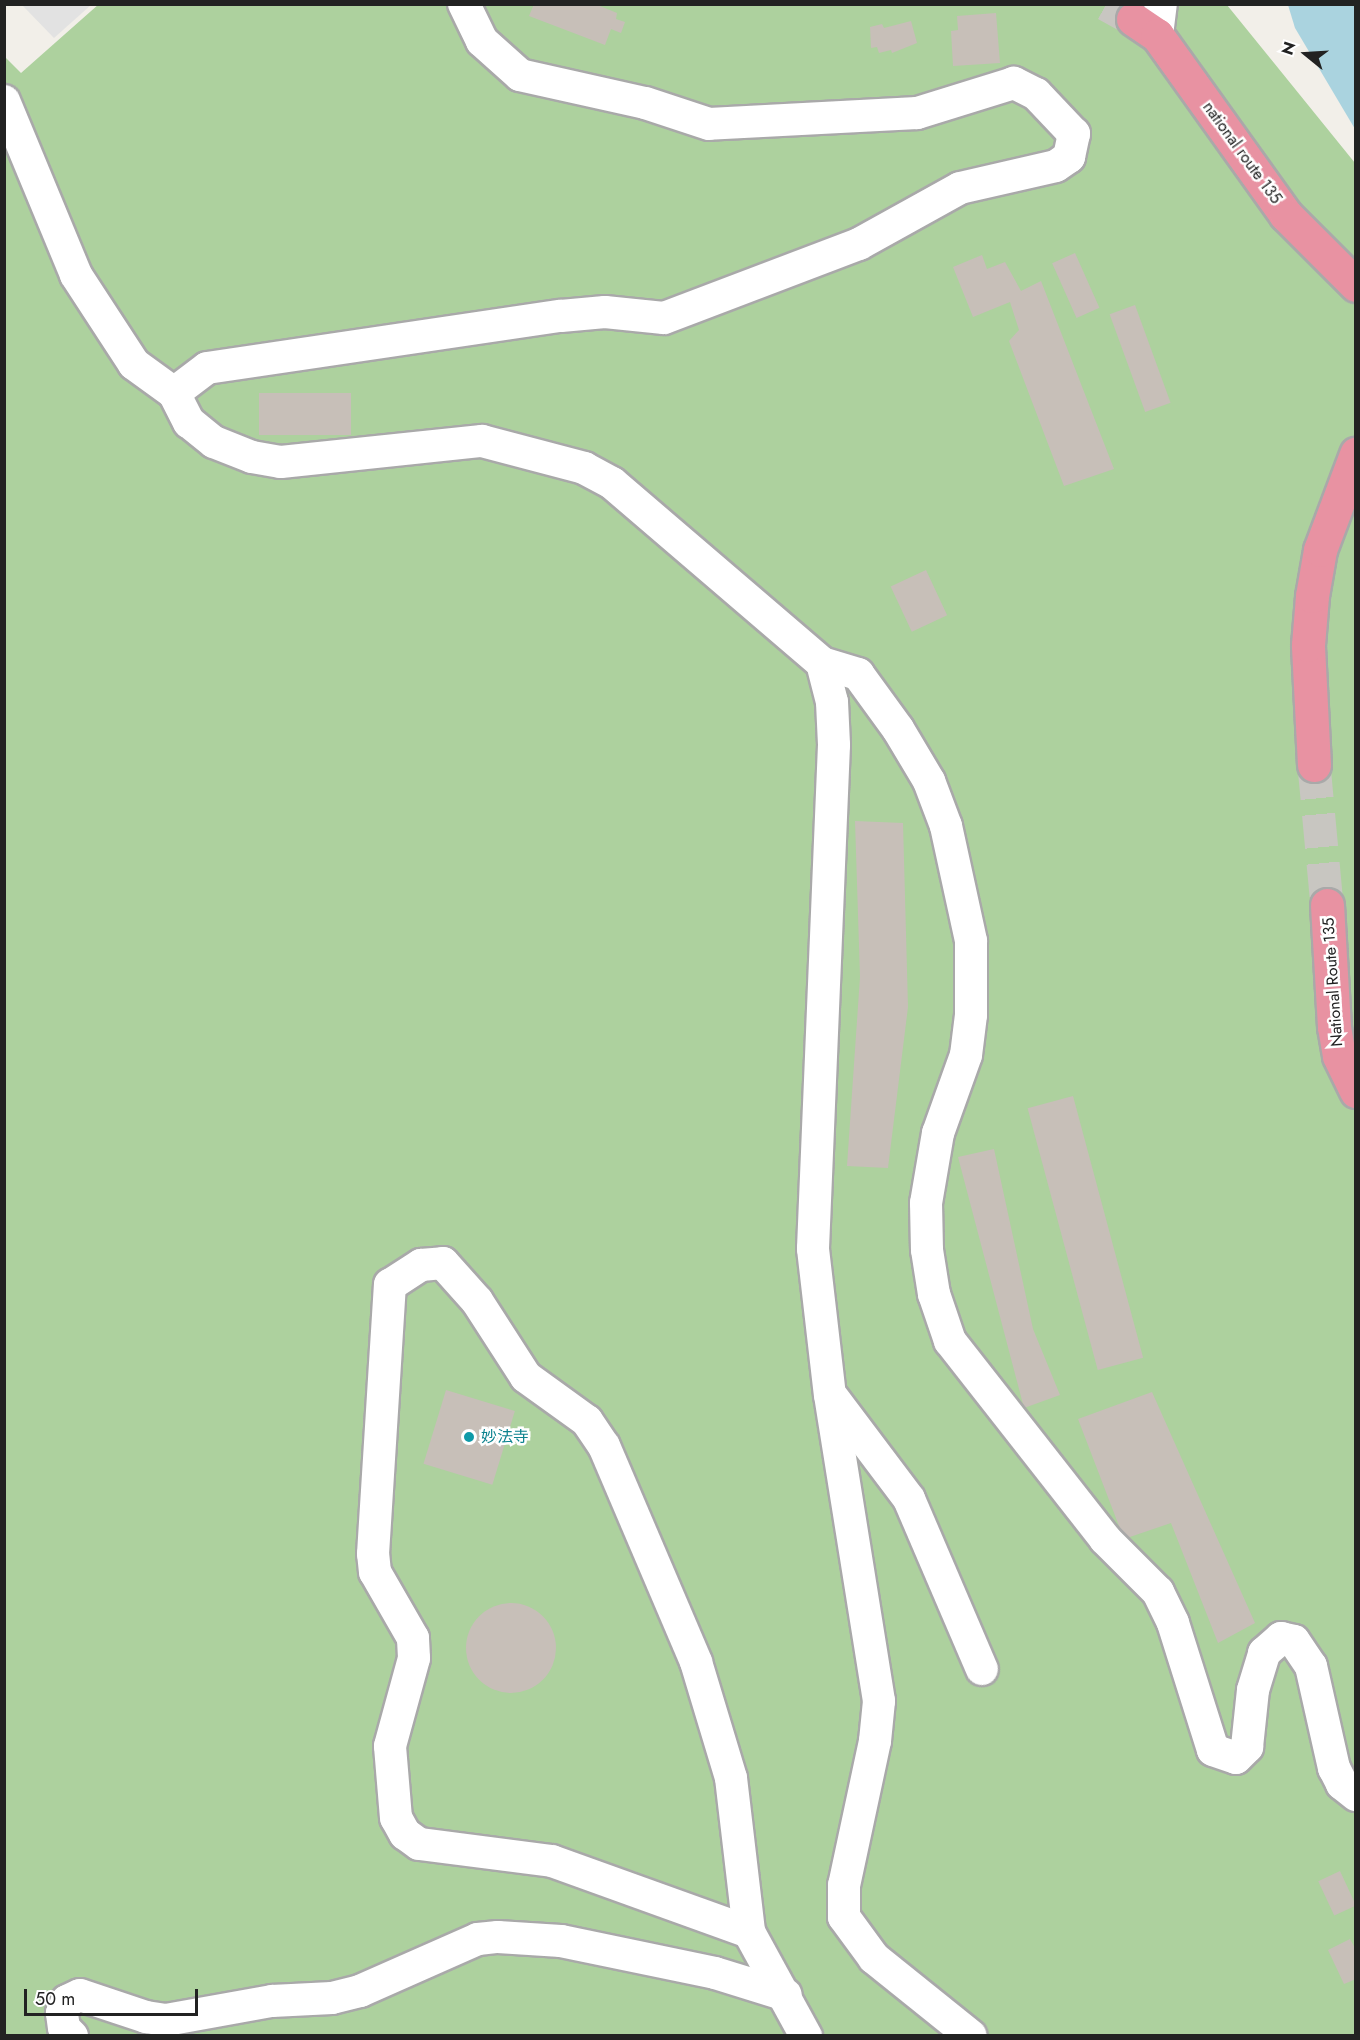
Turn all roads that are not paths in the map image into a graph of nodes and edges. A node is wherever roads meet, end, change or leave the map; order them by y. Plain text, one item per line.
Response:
1 (464, 4) edge
2 (1150, 20) tunnel mouth
3 (4, 101) edge
4 (1346, 275) edge
5 (1356, 309) edge
6 (174, 393) junction
7 (1356, 454) edge
8 (822, 663) junction
9 (1314, 765) tunnel mouth
10 (1327, 905) tunnel mouth
11 (1356, 1091) edge
12 (830, 1395) junction
13 (982, 1669) dead end
14 (1356, 1795) edge
15 (749, 1932) junction
16 (786, 1995) junction
17 (72, 2036) edge
18 (806, 2036) edge
19 (971, 2036) edge

1 - 6 street
2 - 4 highway, national route 135
3 - 6 street
4 - 5 highway
6 - 8 street
7 - 9 highway
8 - 12 street
8 - 14 street
10 - 11 highway, National Route 135
12 - 13 street
12 - 19 street
15 - 15 street
15 - 16 street
16 - 17 street
16 - 18 street

